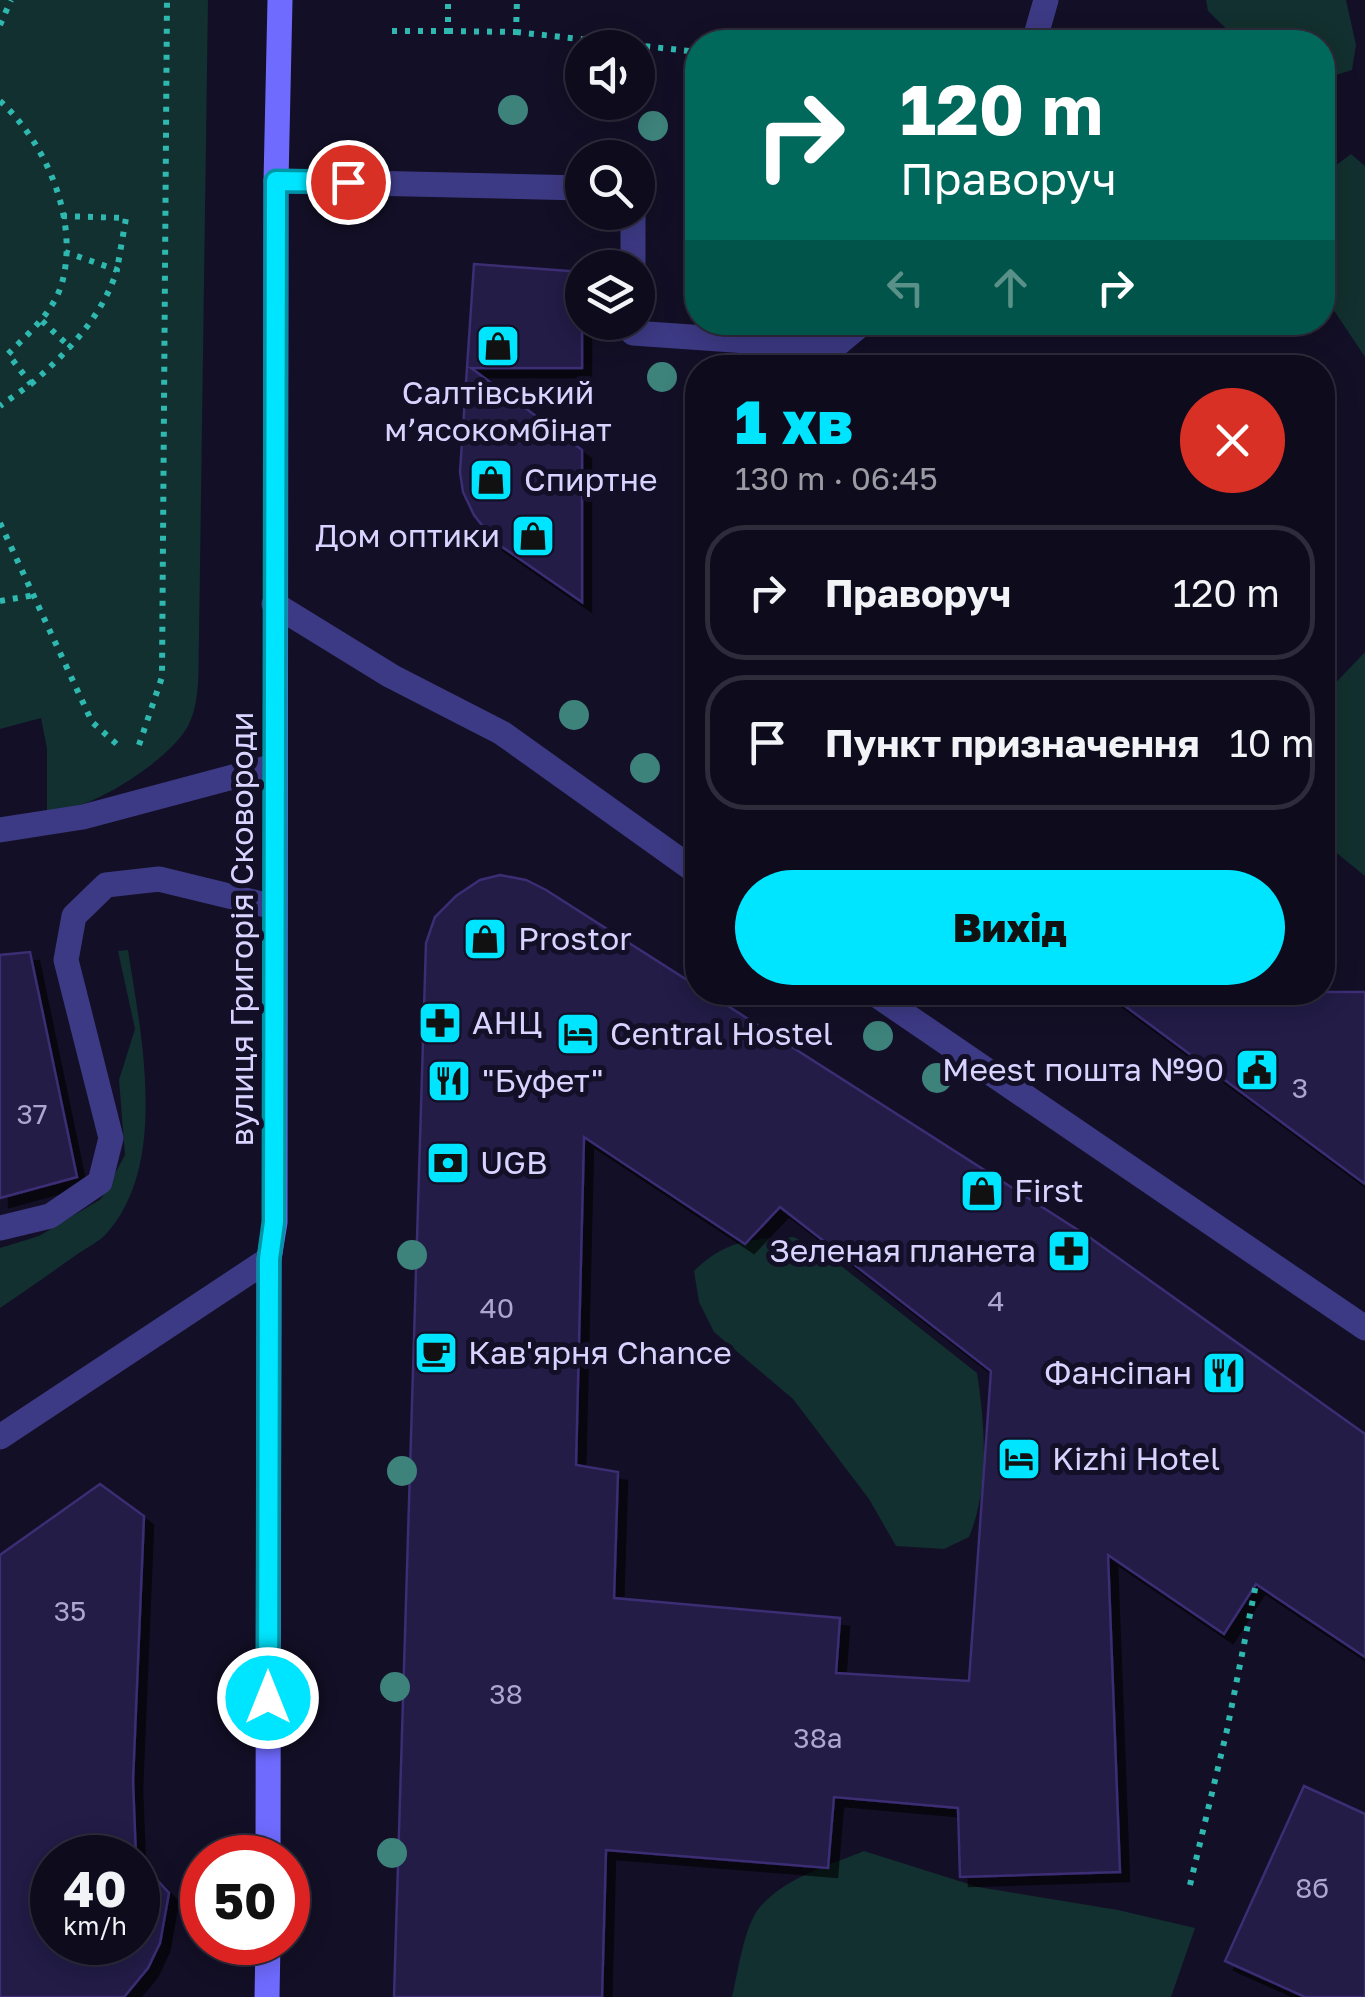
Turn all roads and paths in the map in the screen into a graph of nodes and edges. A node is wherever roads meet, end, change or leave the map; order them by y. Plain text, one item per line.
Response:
1 (11, 0) edge
2 (167, 0) edge
3 (280, 0) edge
4 (448, 0) edge
5 (516, 0) edge
6 (1046, 0) edge
7 (0, 24) edge
8 (1037, 30) edge
9 (392, 31) dead end
10 (448, 31) junction
11 (516, 32) junction
12 (685, 51) edge
13 (0, 101) edge
14 (276, 181) junction
15 (565, 188) edge
16 (62, 216) junction
17 (65, 252) junction
18 (117, 270) junction
19 (42, 321) junction
20 (655, 335) edge
21 (848, 335) edge
22 (71, 348) junction
23 (32, 384) junction
24 (0, 406) edge
25 (0, 523) edge
26 (35, 594) junction
27 (0, 602) edge
28 (274, 604) junction
29 (274, 766) junction
30 (0, 830) edge
31 (685, 864) edge
32 (274, 907) junction
33 (891, 1005) edge
34 (0, 1228) edge
35 (269, 1259) junction
36 (1365, 1328) edge
37 (0, 1436) edge
38 (1256, 1584) dead end
39 (268, 1835) edge
40 (1190, 1885) dead end
41 (268, 1965) edge
42 (268, 1997) edge

1 - 7 path
2 - 26 path
3 - 14 main road, вулиця Григорія Сковороди
4 - 10 path
5 - 11 path
6 - 8 street
9 - 10 path
10 - 11 path
11 - 12 path
13 - 16 path
14 - 15 street
14 - 28 main road, вулиця Григорія Сковороди
16 - 17 path
16 - 18 path
17 - 18 path
17 - 19 path
18 - 22 path
19 - 22 path
19 - 23 path
20 - 21 street
22 - 23 path
23 - 24 path
25 - 26 path
26 - 27 path
28 - 29 main road, вулиця Григорія Сковороди
28 - 31 street
29 - 30 street
29 - 32 main road, вулиця Григорія Сковороди
32 - 34 street
32 - 35 main road, вулиця Григорія Сковороди
33 - 36 street
35 - 37 street
35 - 39 main road, вулиця Григорія Сковороди
38 - 40 path
41 - 42 main road

